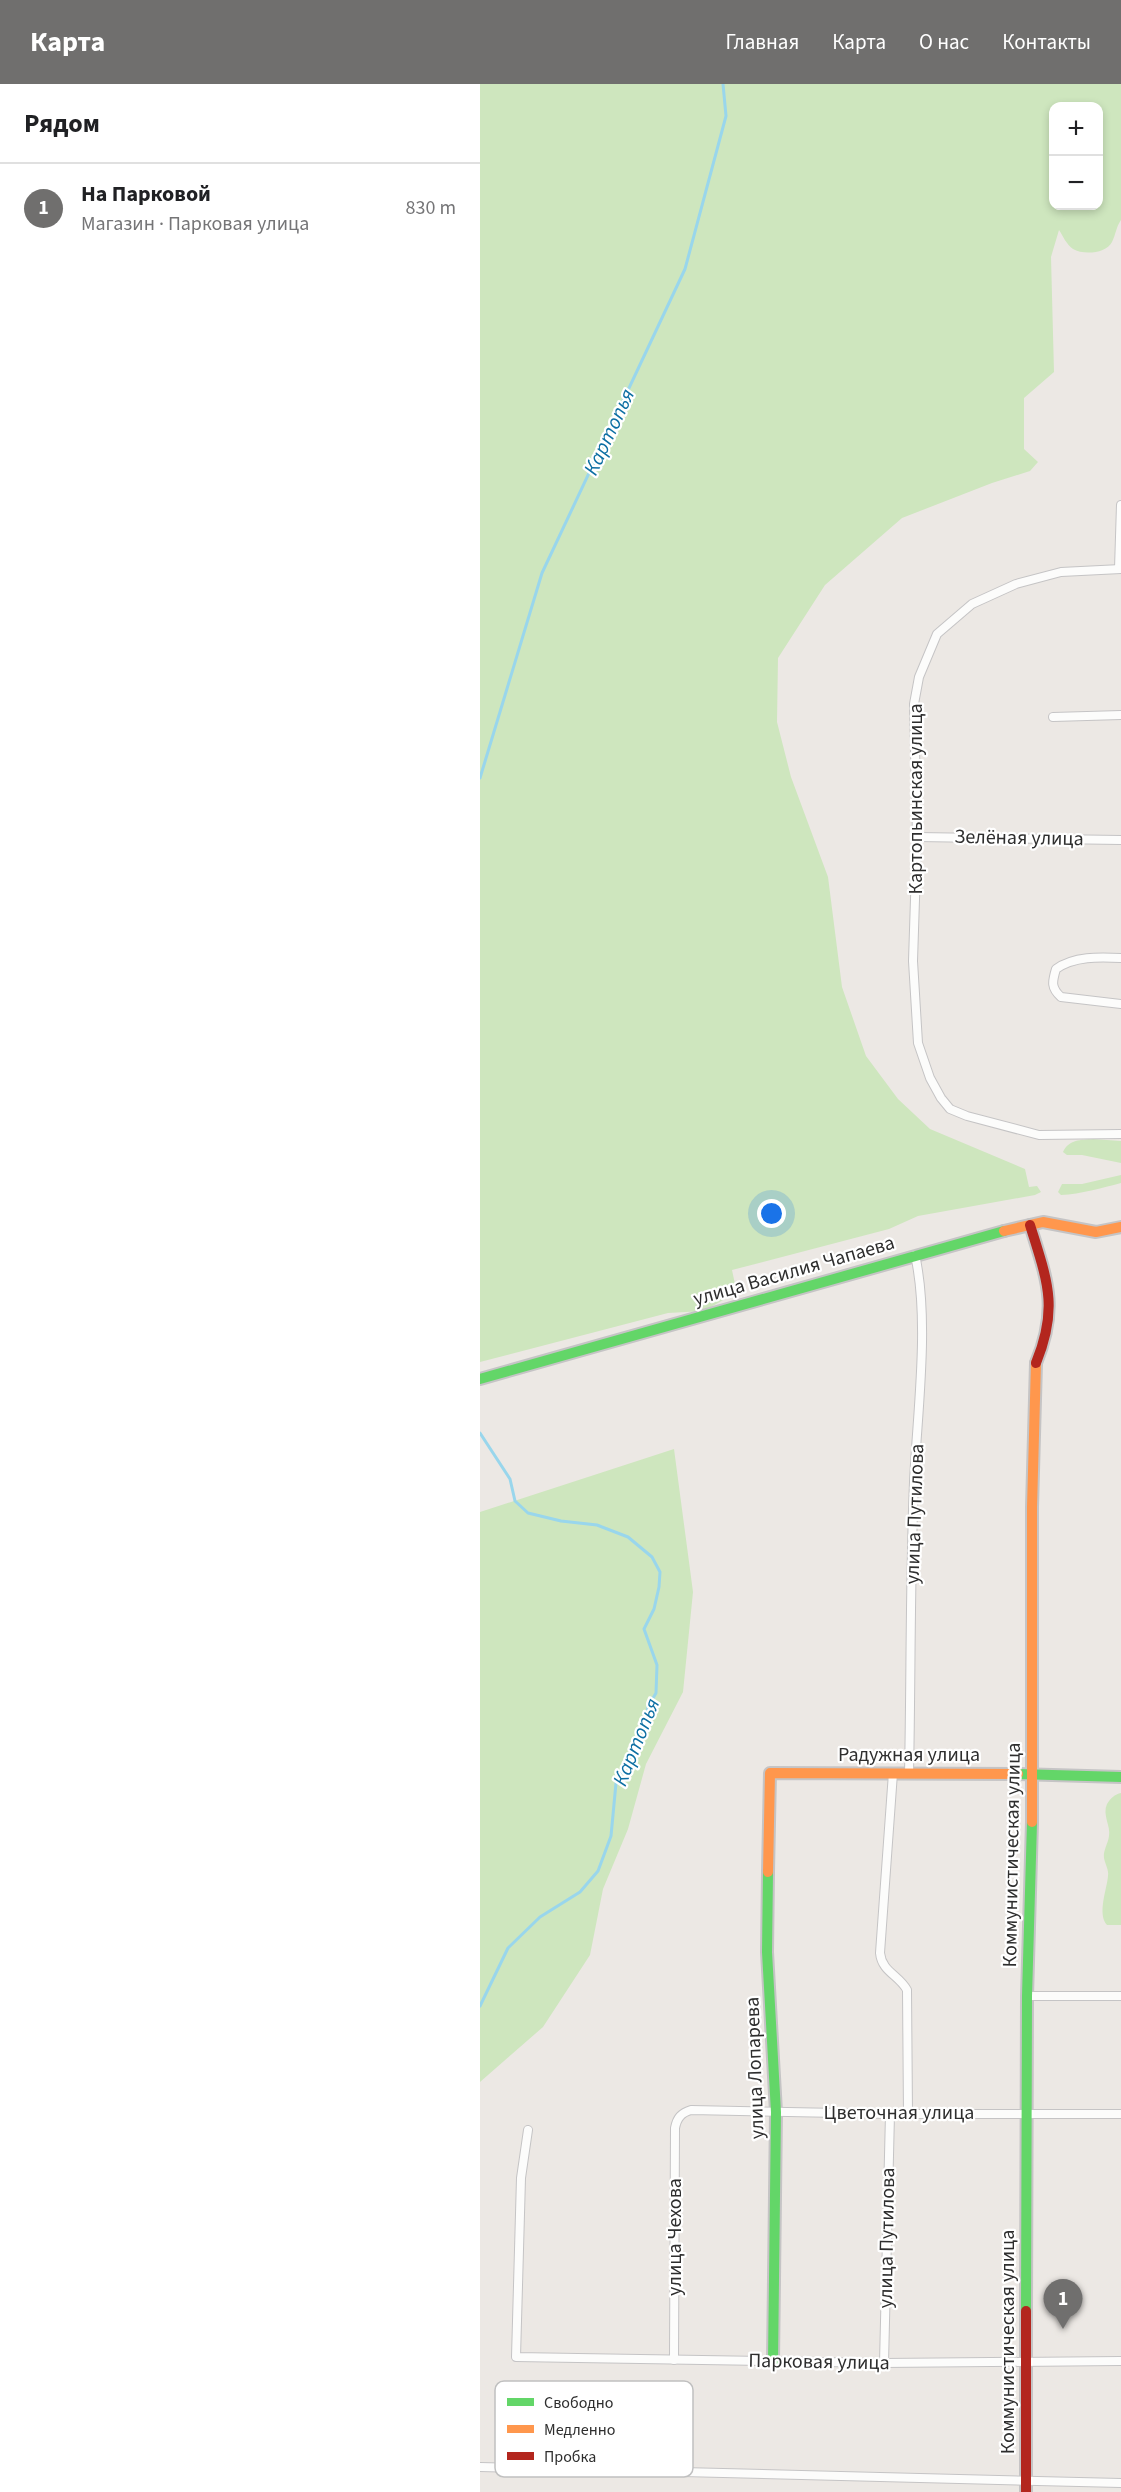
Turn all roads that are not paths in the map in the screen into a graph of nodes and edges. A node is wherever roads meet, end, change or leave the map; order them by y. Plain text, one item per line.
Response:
1 (1121, 505) edge
2 (1120, 569) edge
3 (1121, 715) edge
4 (1053, 717) dead end
5 (917, 837) junction
6 (1121, 840) edge
7 (1121, 958) edge
8 (1121, 1004) edge
9 (1121, 1134) edge
10 (1030, 1226) junction
11 (1121, 1227) edge
12 (915, 1256) junction
13 (480, 1379) edge
14 (770, 1773) joint
15 (893, 1773) junction
16 (909, 1774) junction
17 (1033, 1774) junction
18 (1121, 1778) edge
19 (1027, 1996) junction
20 (1121, 1996) edge
21 (776, 2112) junction
22 (1027, 2113) junction
23 (890, 2114) junction
24 (908, 2114) junction
25 (1121, 2114) edge
26 (679, 2116) joint
27 (528, 2130) dead end
28 (674, 2360) junction
29 (1121, 2361) edge
30 (774, 2362) junction
31 (884, 2363) junction
32 (1026, 2363) junction
33 (480, 2467) edge
34 (495, 2468) edge
35 (693, 2474) edge
36 (1121, 2483) edge
37 (1026, 2486) edge

1 - 2 street
2 - 5 street, Картопьинская улица
3 - 4 street
5 - 6 street, Зелёная улица
5 - 9 street, Картопьинская улица
7 - 8 street
10 - 11 street, улица Василия Чапаева
10 - 12 street, улица Василия Чапаева
10 - 17 street, Коммунистическая улица
12 - 13 street, улица Василия Чапаева
12 - 16 street, улица Путилова
14 - 15 street, Радужная улица
14 - 21 street, улица Лопарева
15 - 16 street, Радужная улица
15 - 24 street
16 - 17 street, Радужная улица
17 - 18 street, Радужная улица
17 - 19 street, Коммунистическая улица
19 - 20 street
19 - 22 street, Коммунистическая улица
21 - 23 street, Цветочная улица
21 - 26 street, Цветочная улица
21 - 30 street, улица Лопарева
22 - 24 street, Цветочная улица
22 - 25 street, Цветочная улица
22 - 32 street, Коммунистическая улица
23 - 24 street, Цветочная улица
23 - 31 street, улица Путилова
26 - 28 street, улица Чехова
27 - 28 street, Парковая улица
28 - 30 street, Парковая улица
29 - 32 street, Парковая улица
30 - 31 street, Парковая улица
31 - 32 street, Парковая улица
32 - 37 street, Коммунистическая улица
33 - 34 street
35 - 37 street
36 - 37 street

